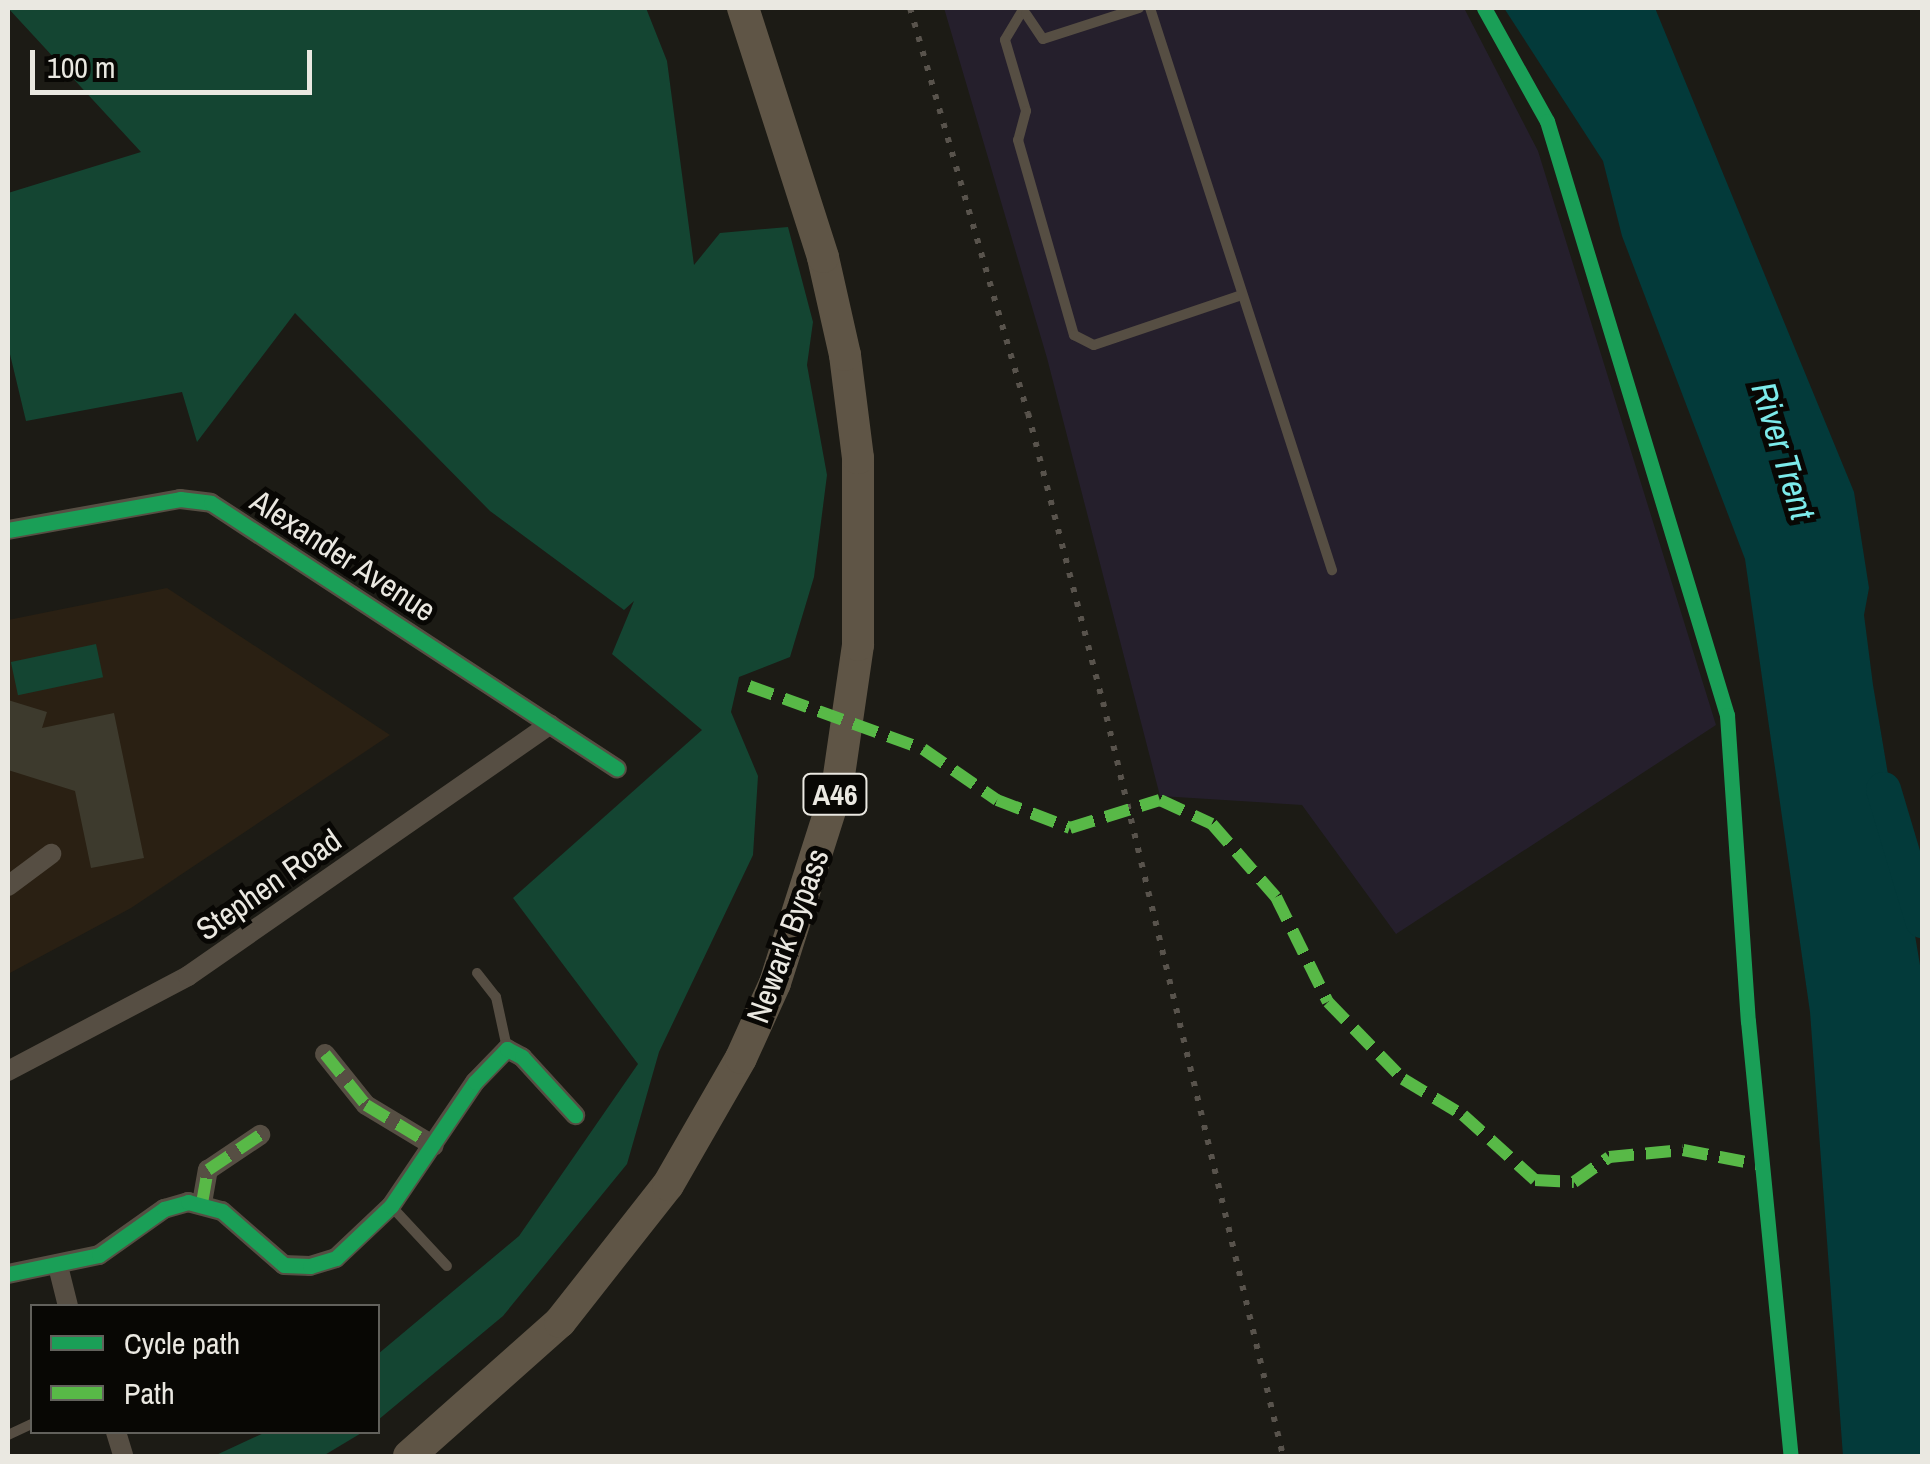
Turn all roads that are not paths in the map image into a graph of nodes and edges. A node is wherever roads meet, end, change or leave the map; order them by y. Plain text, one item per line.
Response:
1 (743, 8) edge
2 (1139, 8) edge
3 (1150, 8) edge
4 (1025, 10) edge
5 (1242, 294) junction
6 (8, 530) edge
7 (1332, 570) dead end
8 (550, 724) junction
9 (617, 769) dead end
10 (50, 854) dead end
11 (8, 886) edge
12 (477, 973) dead end
13 (507, 1049) junction
14 (325, 1054) dead end
15 (8, 1071) edge
16 (575, 1115) dead end
17 (260, 1136) dead end
18 (434, 1146) junction
19 (202, 1203) junction
20 (391, 1206) junction
21 (58, 1266) junction
22 (446, 1266) dead end
23 (8, 1274) edge
24 (68, 1304) edge
25 (410, 1456) edge

1 - 25 highway, Newark Bypass / A46
2 - 4 lane
3 - 5 lane
4 - 5 lane
5 - 7 lane
6 - 8 street, Alexander Avenue
8 - 9 street, Alexander Avenue
8 - 15 street, Stephen Road
10 - 11 street
12 - 13 lane
13 - 16 street
13 - 18 street
14 - 18 street
17 - 19 street
18 - 20 street
19 - 20 street
19 - 21 street
20 - 22 lane
21 - 23 street
21 - 24 street

